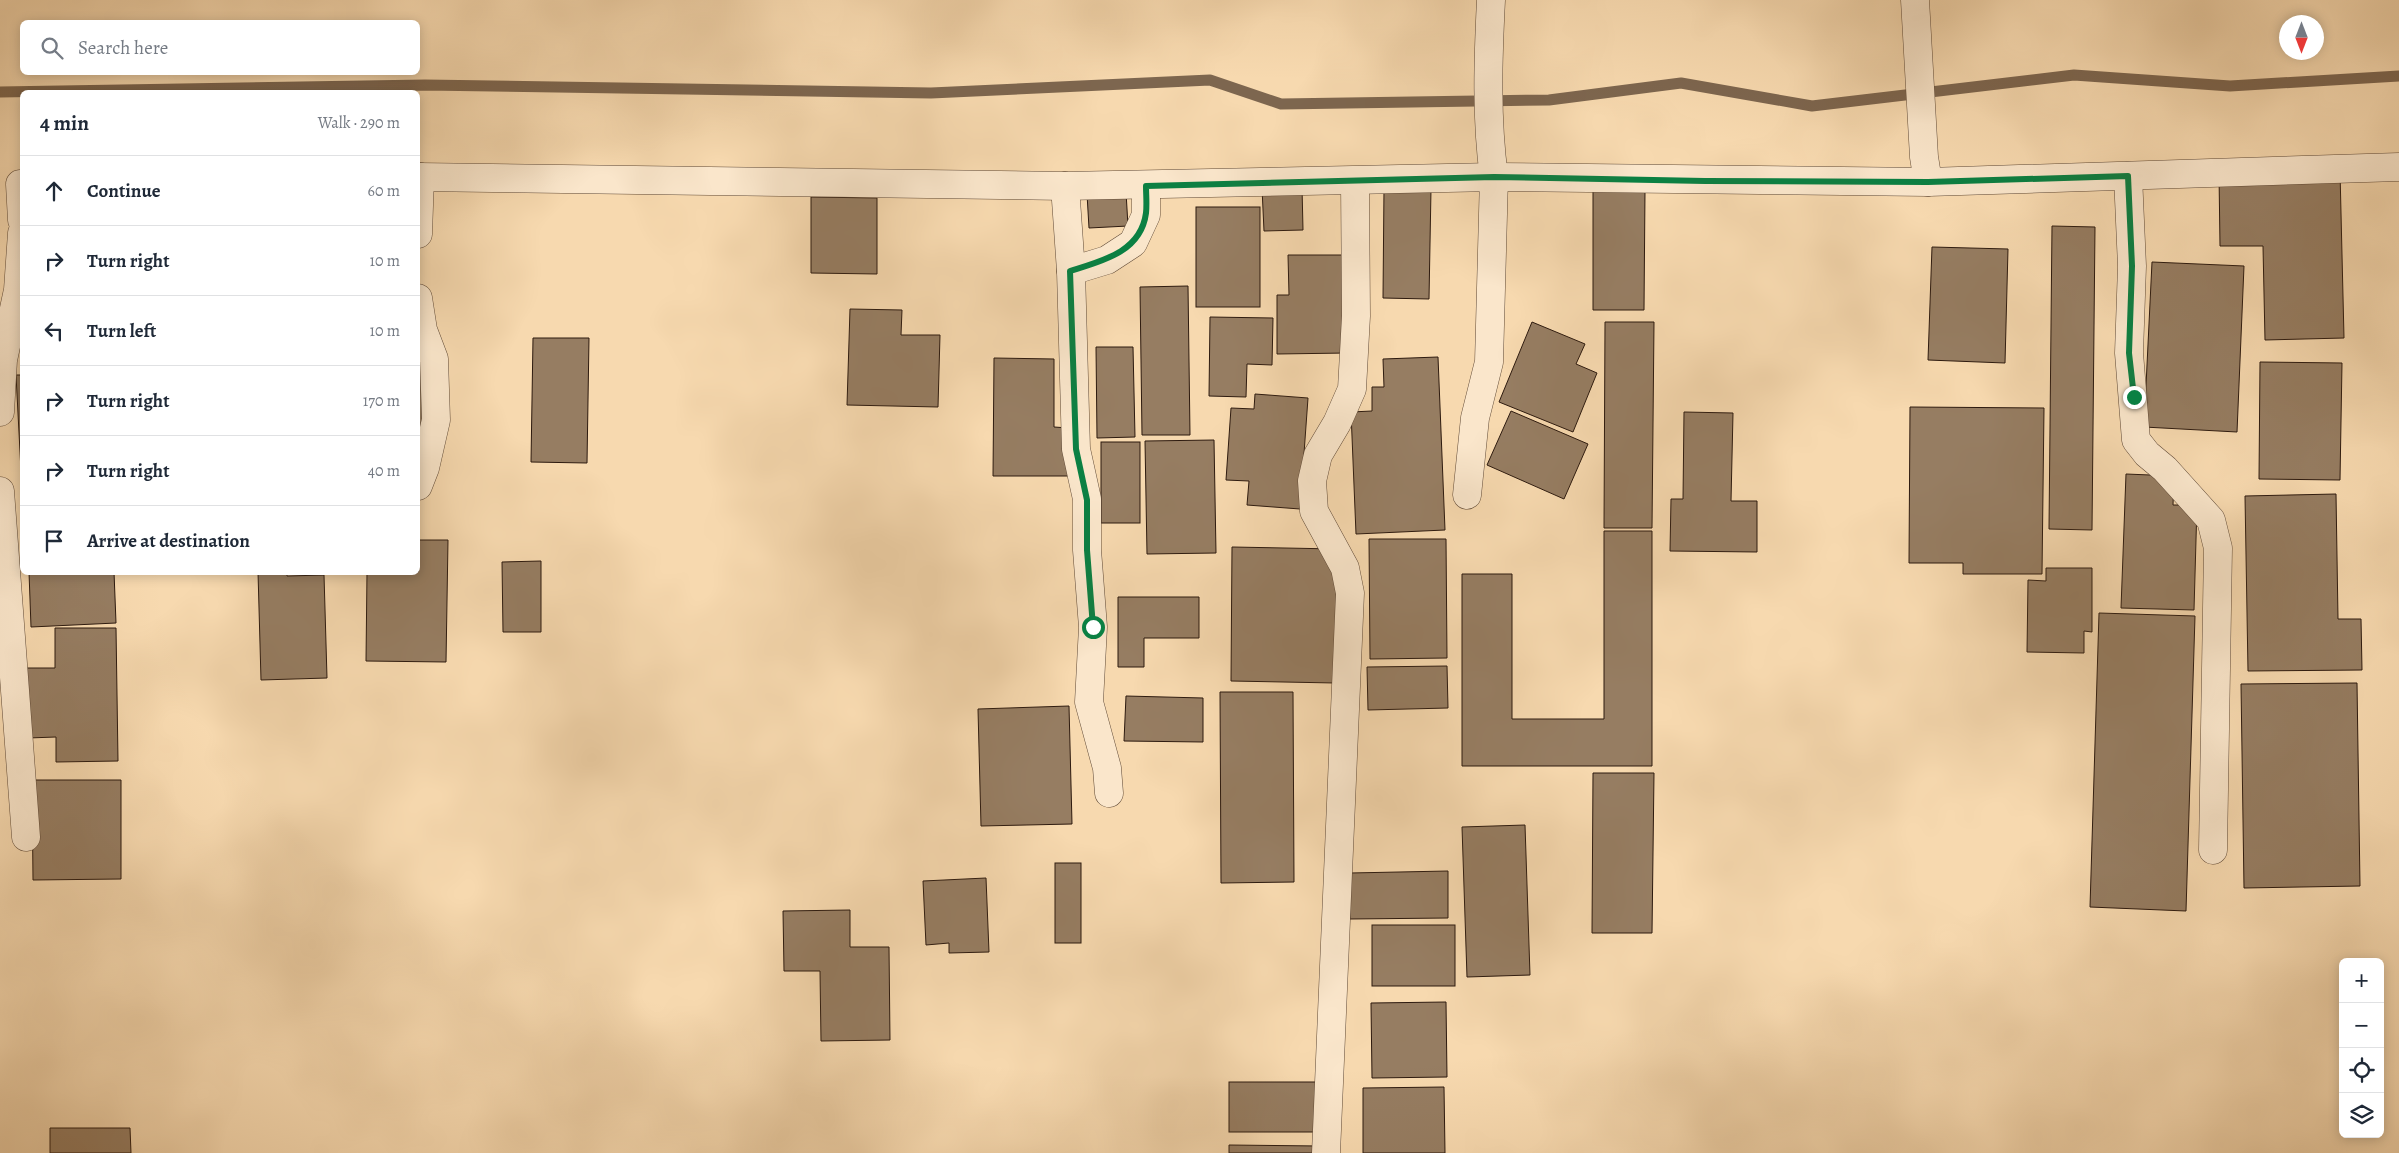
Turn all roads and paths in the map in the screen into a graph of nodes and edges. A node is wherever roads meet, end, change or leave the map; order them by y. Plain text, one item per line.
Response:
1 (1491, 0) edge
2 (1915, 0) edge
3 (1492, 167) junction
4 (2399, 167) edge
5 (1926, 170) junction
6 (2128, 176) junction
7 (420, 177) edge
8 (1355, 181) junction
9 (14, 184) edge
10 (1065, 186) junction
11 (1146, 186) junction
12 (20, 211) edge
13 (20, 262) edge
14 (1070, 271) junction
15 (420, 311) edge
16 (0, 412) edge
17 (420, 481) edge
18 (0, 491) edge
19 (1467, 495) dead end
20 (1109, 793) dead end
21 (26, 836) dead end
22 (2213, 850) dead end
23 (1326, 1153) edge

1 - 3 street
2 - 5 street
3 - 5 street
3 - 8 street
3 - 19 street
4 - 6 street
5 - 6 street
6 - 22 street
7 - 10 street
8 - 11 street
8 - 23 street
9 - 12 street
10 - 11 street
10 - 14 street
11 - 14 street
13 - 16 street
14 - 20 street
15 - 17 street
18 - 21 street

